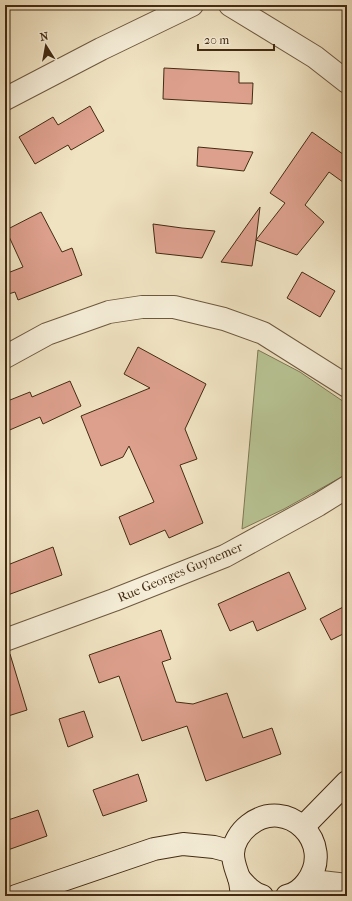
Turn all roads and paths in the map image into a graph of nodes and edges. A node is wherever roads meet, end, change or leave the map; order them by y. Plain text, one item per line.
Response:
1 (192, 5) edge
2 (230, 5) edge
3 (347, 82) edge
4 (5, 99) edge
5 (5, 357) edge
6 (347, 386) edge
7 (347, 487) edge
8 (5, 640) edge
9 (347, 782) edge
10 (303, 827) junction
11 (233, 852) junction
12 (347, 885) edge
13 (241, 887) edge
14 (293, 893) edge
15 (16, 896) edge
16 (262, 896) edge

1 - 4 street
2 - 3 street
5 - 6 street
7 - 8 street, Rue Georges Guynemer
9 - 10 street
10 - 11 street
10 - 14 street
11 - 13 street
11 - 15 street
12 - 14 street
13 - 16 street

